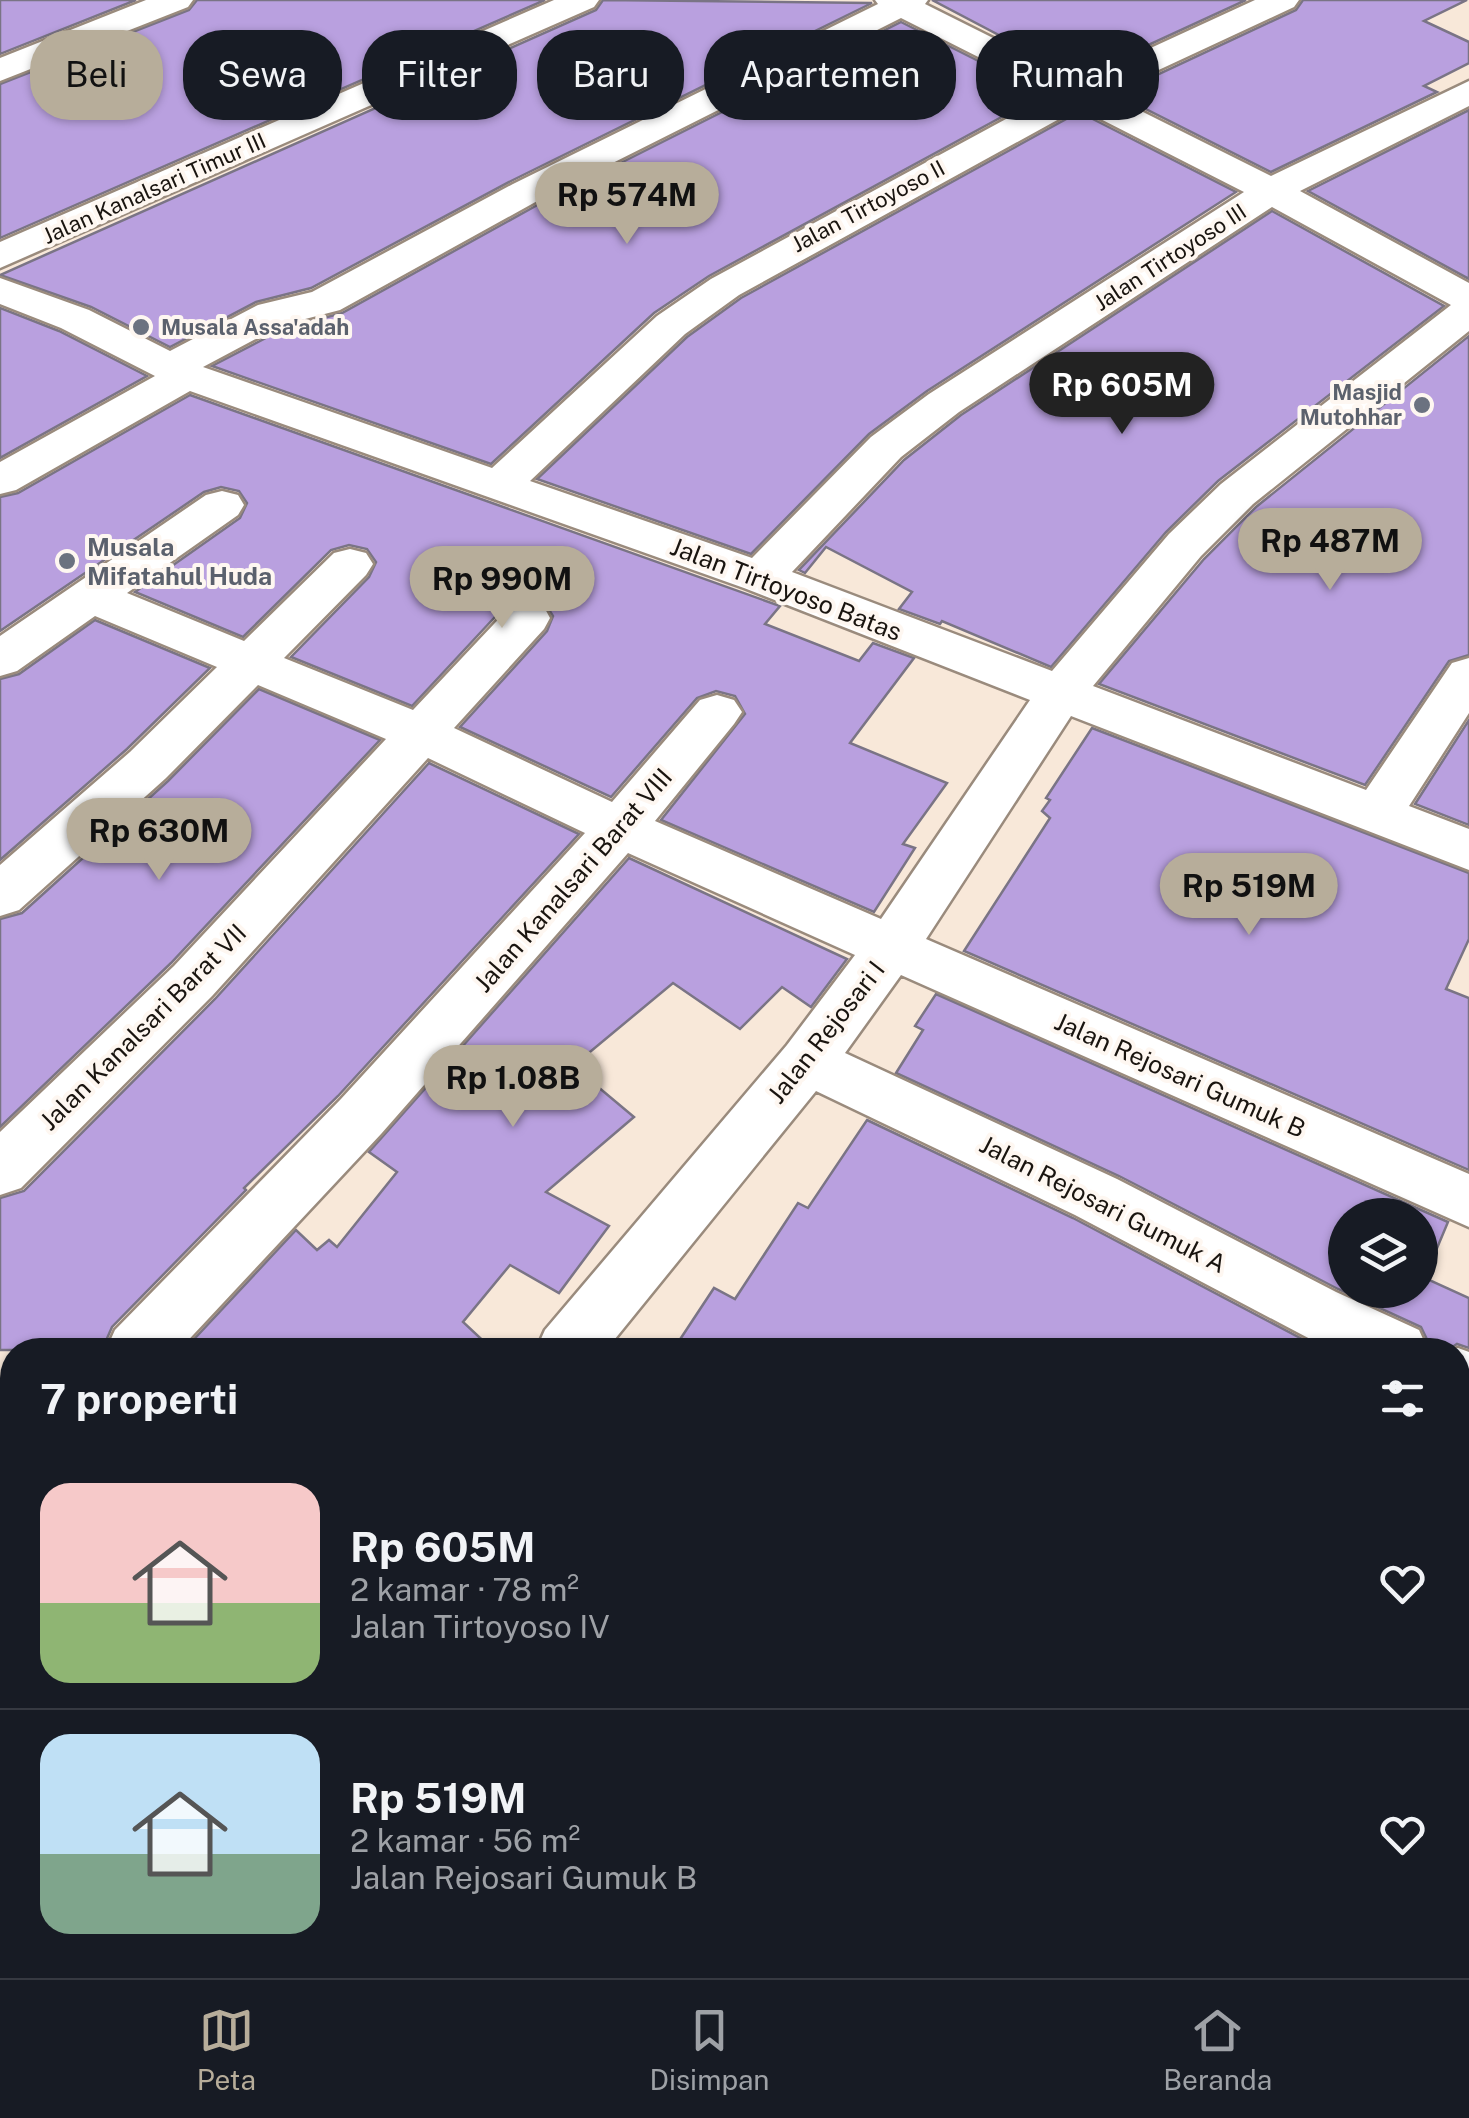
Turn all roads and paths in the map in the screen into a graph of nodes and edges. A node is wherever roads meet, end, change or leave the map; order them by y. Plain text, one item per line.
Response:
1 (176, 0) edge
2 (582, 0) edge
3 (1282, 0) edge
4 (901, 2) edge
5 (976, 41) edge
6 (1159, 57) edge
7 (0, 70) edge
8 (1469, 92) edge
9 (1030, 120) edge
10 (1130, 120) edge
11 (1271, 191) junction
12 (0, 256) edge
13 (0, 290) edge
14 (1469, 299) edge
15 (1469, 311) edge
16 (178, 372) junction
17 (0, 480) edge
18 (501, 484) junction
19 (222, 505) dead end
20 (350, 564) dead end
21 (760, 577) junction
22 (88, 595) junction
23 (527, 618) dead end
24 (0, 659) edge
25 (247, 663) junction
26 (1469, 675) edge
27 (1059, 695) junction
28 (717, 712) dead end
29 (420, 733) junction
30 (1376, 816) junction
31 (621, 828) junction
32 (1469, 850) edge
33 (0, 896) edge
34 (890, 948) junction
35 (807, 1061) junction
36 (0, 1170) edge
37 (1469, 1200) edge
38 (149, 1338) edge
39 (577, 1338) edge
40 (1371, 1338) edge

1 - 7 street
2 - 12 street, Jalan Kanalsari Timur III
3 - 6 street, Jalan Tirtoyoso II
4 - 5 street
4 - 16 street
8 - 11 street, Jalan Tirtoyoso III
9 - 18 street, Jalan Tirtoyoso II
10 - 11 street
11 - 14 street
11 - 21 street, Jalan Tirtoyoso III
13 - 16 street, Jalan Tirtoyoso Batas
15 - 27 street, Jalan Rejosari I
16 - 17 street
16 - 18 street, Jalan Tirtoyoso Batas
18 - 21 street, Jalan Tirtoyoso Batas
19 - 22 street
20 - 25 street
21 - 27 street, Jalan Tirtoyoso Batas
22 - 24 street
22 - 25 street, Jalan Rejosari Gumuk B
23 - 29 street, Jalan Kanalsari Barat VII
25 - 29 street, Jalan Rejosari Gumuk B
25 - 33 street
26 - 30 street
27 - 30 street, Jalan Tirtoyoso Batas
27 - 34 street, Jalan Rejosari I
28 - 31 street, Jalan Kanalsari Barat VIII
29 - 31 street, Jalan Rejosari Gumuk B
29 - 36 street, Jalan Kanalsari Barat VII
30 - 32 street, Jalan Tirtoyoso Batas
31 - 34 street, Jalan Rejosari Gumuk B
31 - 38 street, Jalan Kanalsari Barat VIII
34 - 35 street, Jalan Rejosari I
34 - 37 street, Jalan Rejosari Gumuk B
35 - 39 street, Jalan Rejosari I
35 - 40 street, Jalan Rejosari Gumuk A

